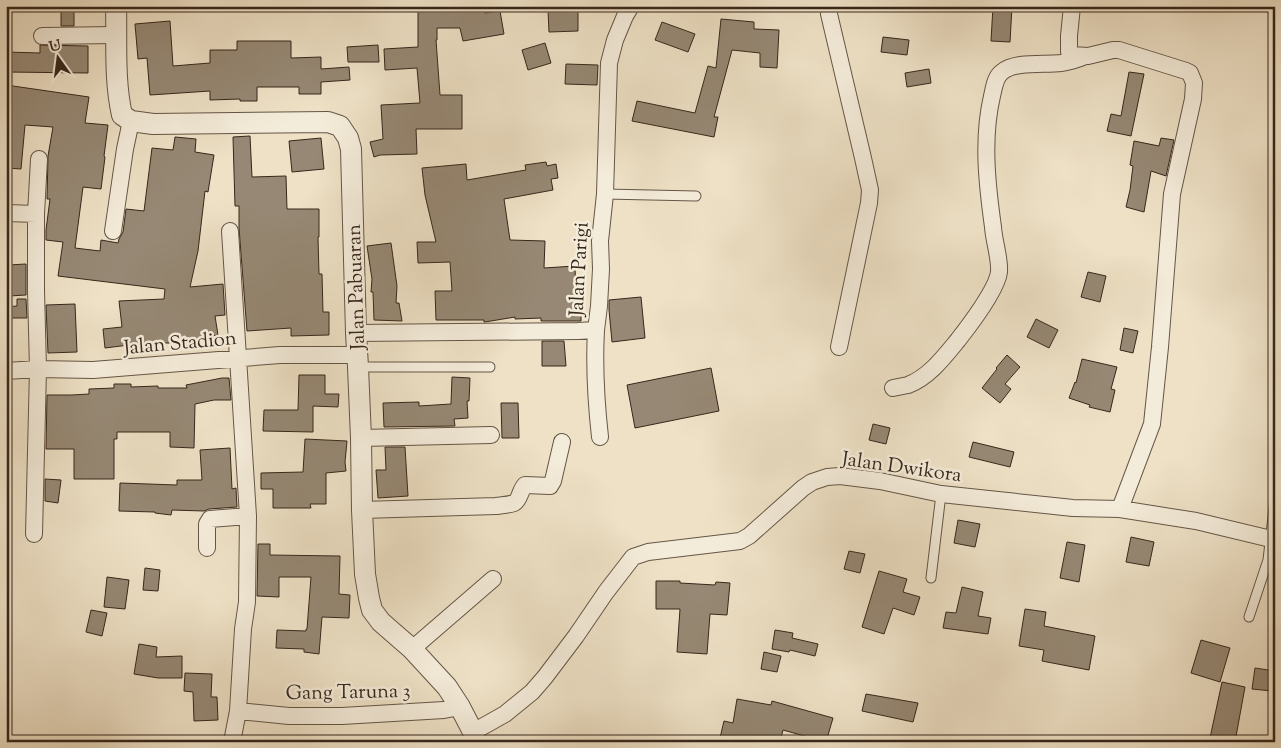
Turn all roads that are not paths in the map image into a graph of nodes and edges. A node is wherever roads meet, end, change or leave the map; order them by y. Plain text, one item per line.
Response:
1 (116, 6) edge
2 (631, 6) edge
3 (829, 6) edge
4 (1072, 6) edge
5 (116, 35) junction
6 (42, 36) dead end
7 (1088, 56) junction
8 (131, 121) junction
9 (39, 159) dead end
10 (605, 194) junction
11 (696, 196) dead end
12 (6, 213) edge
13 (36, 214) junction
14 (230, 230) dead end
15 (113, 231) dead end
16 (588, 330) junction
17 (356, 333) junction
18 (839, 348) dead end
19 (238, 358) junction
20 (358, 361) junction
21 (490, 367) dead end
22 (38, 369) junction
23 (6, 371) edge
24 (893, 388) dead end
25 (491, 435) dead end
26 (600, 437) dead end
27 (361, 438) junction
28 (562, 442) dead end
29 (941, 494) junction
30 (1275, 499) edge
31 (1120, 509) junction
32 (362, 510) junction
33 (248, 516) junction
34 (34, 534) dead end
35 (1273, 540) edge
36 (206, 548) dead end
37 (931, 578) dead end
38 (493, 579) dead end
39 (1250, 617) dead end
40 (412, 650) junction
41 (460, 707) junction
42 (238, 711) junction
43 (474, 737) edge
44 (232, 742) edge

1 - 5 street
2 - 10 street, Jalan Parigi
3 - 18 street
4 - 7 street
5 - 6 street
5 - 8 street
7 - 24 street
7 - 31 street
8 - 15 street
8 - 17 street, Jalan Pabuaran
9 - 13 street
10 - 11 lane
10 - 16 street, Jalan Parigi
12 - 13 street
13 - 22 street
14 - 19 street
16 - 17 street, Jalan Parigi
16 - 26 street
17 - 20 street, Jalan Pabuaran
19 - 20 street, Jalan Stadion
19 - 22 street, Jalan Stadion
19 - 33 street
20 - 21 lane
20 - 27 street, Jalan Pabuaran
22 - 23 street, Jalan Stadion
22 - 34 street
25 - 27 street
27 - 32 street, Jalan Pabuaran
28 - 32 street
29 - 31 street, Jalan Dwikora
29 - 37 lane
29 - 43 street, Jalan Dwikora
30 - 35 lane
31 - 35 street, Jalan Dwikora
32 - 40 street, Jalan Pabuaran
33 - 36 street
33 - 42 street
35 - 39 lane
38 - 40 street
40 - 41 street, Jalan Pabuaran
41 - 42 street, Gang Taruna 3
41 - 43 street, Jalan Pabuaran
42 - 44 street

